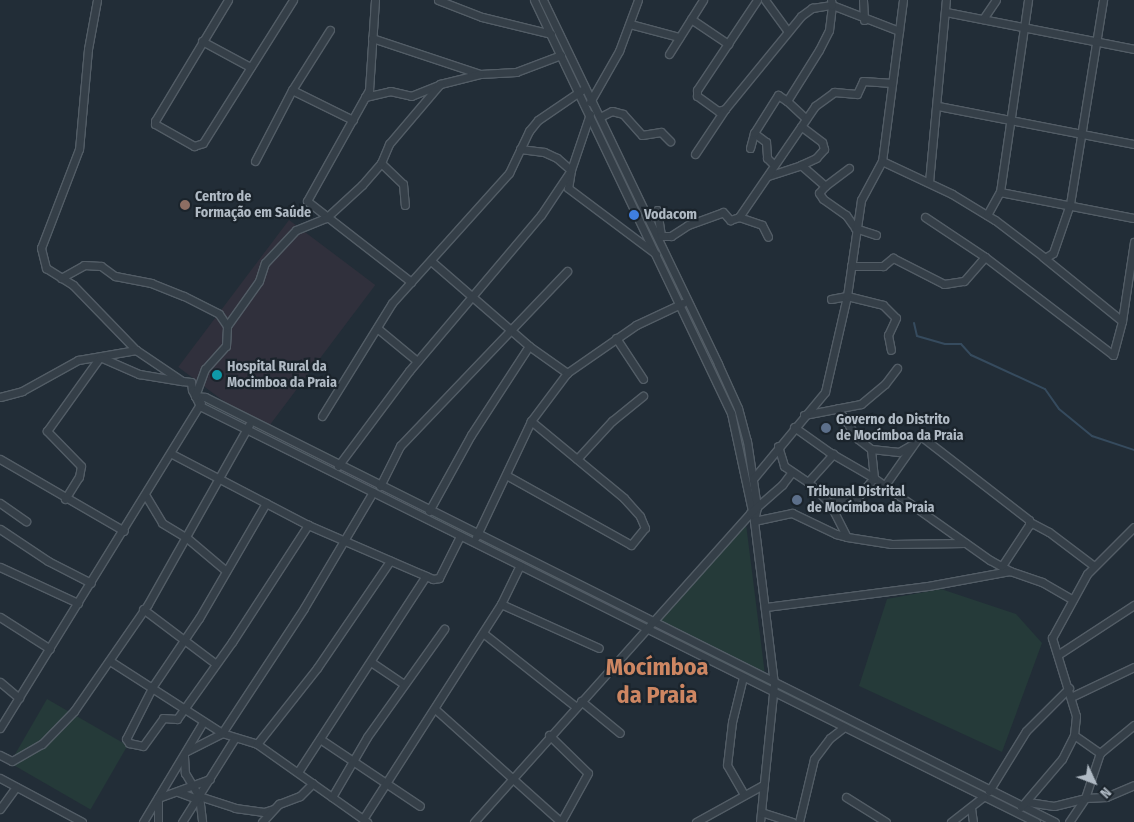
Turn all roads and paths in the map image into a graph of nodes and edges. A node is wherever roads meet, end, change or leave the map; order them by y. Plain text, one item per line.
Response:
1 (97, 0) edge
2 (228, 0) edge
3 (293, 0) edge
4 (376, 0) edge
5 (438, 0) edge
6 (534, 0) edge
7 (543, 0) edge
8 (638, 0) edge
9 (703, 0) edge
10 (757, 0) edge
11 (766, 0) edge
12 (863, 0) edge
13 (903, 0) edge
14 (946, 0) edge
15 (996, 0) edge
16 (1028, 0) edge
17 (1103, 0) edge
18 (832, 3) edge
19 (946, 12) junction
20 (691, 19) junction
21 (983, 19) junction
22 (864, 20) junction
23 (630, 24) junction
24 (1025, 28) junction
25 (330, 30) dead end
26 (899, 31) junction
27 (788, 32) junction
28 (550, 34) junction
29 (372, 38) junction
30 (679, 38) junction
31 (202, 41) junction
32 (1096, 42) junction
33 (728, 44) junction
34 (1134, 49) edge
35 (669, 54) dead end
36 (561, 55) junction
37 (250, 67) junction
38 (480, 74) junction
39 (892, 83) junction
40 (440, 84) junction
41 (582, 89) junction
42 (292, 90) junction
43 (365, 97) junction
44 (592, 100) junction
45 (787, 100) junction
46 (586, 105) junction
47 (938, 106) junction
48 (725, 109) junction
49 (590, 114) junction
50 (600, 117) junction
51 (353, 120) junction
52 (1009, 121) junction
53 (803, 122) junction
54 (754, 133) junction
55 (1081, 134) junction
56 (670, 141) dead end
57 (1134, 144) edge
58 (750, 148) dead end
59 (520, 149) junction
60 (695, 154) dead end
61 (882, 161) junction
62 (255, 162) dead end
63 (381, 162) junction
64 (774, 165) junction
65 (801, 165) junction
66 (849, 168) dead end
67 (571, 170) junction
68 (768, 176) junction
69 (929, 182) junction
70 (825, 186) junction
71 (1000, 192) junction
72 (1070, 204) junction
73 (405, 205) dead end
74 (657, 210) dead end
75 (987, 215) junction
76 (739, 217) junction
77 (925, 217) dead end
78 (326, 218) junction
79 (1134, 218) edge
80 (855, 228) junction
81 (876, 235) dead end
82 (768, 237) dead end
83 (1134, 242) edge
84 (656, 254) junction
85 (985, 256) junction
86 (1043, 257) junction
87 (431, 261) junction
88 (851, 266) junction
89 (567, 271) dead end
90 (61, 278) junction
91 (411, 282) junction
92 (473, 296) junction
93 (847, 296) junction
94 (831, 299) dead end
95 (688, 300) junction
96 (680, 304) junction
97 (1122, 322) junction
98 (227, 326) junction
99 (377, 328) junction
100 (510, 328) junction
101 (616, 338) junction
102 (529, 346) junction
103 (136, 350) junction
104 (891, 350) dead end
105 (100, 357) junction
106 (417, 361) junction
107 (898, 368) dead end
108 (567, 373) junction
109 (643, 379) dead end
110 (182, 381) junction
111 (196, 396) junction
112 (643, 396) dead end
113 (0, 397) edge
114 (205, 397) junction
115 (200, 406) junction
116 (836, 408) junction
117 (322, 416) dead end
118 (803, 416) junction
119 (531, 421) junction
120 (251, 422) junction
121 (794, 427) junction
122 (247, 429) junction
123 (918, 438) junction
124 (778, 446) junction
125 (871, 448) junction
126 (172, 454) junction
127 (833, 454) junction
128 (0, 459) edge
129 (577, 459) junction
130 (338, 466) junction
131 (791, 473) junction
132 (506, 474) junction
133 (219, 478) junction
134 (874, 478) junction
135 (753, 479) junction
136 (808, 482) junction
137 (885, 485) junction
138 (380, 486) junction
139 (373, 492) junction
140 (146, 496) junction
141 (66, 499) junction
142 (0, 502) edge
143 (829, 502) junction
144 (266, 503) junction
145 (757, 507) junction
146 (429, 511) junction
147 (750, 513) junction
148 (26, 521) dead end
149 (754, 521) junction
150 (1030, 522) junction
151 (308, 525) junction
152 (1134, 527) edge
153 (0, 529) edge
154 (124, 531) junction
155 (477, 534) junction
156 (460, 536) junction
157 (847, 536) junction
158 (187, 538) junction
159 (344, 541) junction
160 (473, 542) junction
161 (965, 543) junction
162 (390, 561) junction
163 (520, 565) junction
164 (1002, 566) junction
165 (1094, 566) junction
166 (0, 568) edge
167 (226, 571) junction
168 (1010, 572) junction
169 (426, 576) junction
170 (571, 580) junction
171 (91, 583) junction
172 (567, 588) junction
173 (1071, 599) junction
174 (78, 603) junction
175 (500, 604) junction
176 (1134, 605) edge
177 (766, 607) junction
178 (143, 609) junction
179 (0, 617) edge
180 (652, 621) junction
181 (444, 629) dead end
182 (645, 630) junction
183 (482, 633) junction
184 (185, 640) junction
185 (599, 648) dead end
186 (50, 649) junction
187 (1059, 654) junction
188 (110, 661) junction
189 (371, 662) junction
190 (216, 664) junction
191 (1134, 667) edge
192 (743, 677) junction
193 (0, 682) edge
194 (404, 684) junction
195 (774, 684) junction
196 (154, 686) junction
197 (1069, 688) junction
198 (773, 693) junction
199 (1071, 697) junction
200 (19, 698) junction
201 (578, 704) junction
202 (184, 709) junction
203 (435, 709) junction
204 (840, 716) junction
205 (203, 722) junction
206 (840, 725) junction
207 (1134, 725) edge
208 (0, 728) edge
209 (222, 733) junction
210 (620, 733) dead end
211 (549, 735) junction
212 (1074, 735) junction
213 (235, 738) junction
214 (320, 739) junction
215 (257, 744) junction
216 (185, 753) junction
217 (1100, 753) junction
218 (0, 755) edge
219 (352, 763) junction
220 (298, 772) junction
221 (513, 777) junction
222 (0, 778) edge
223 (210, 779) junction
224 (313, 783) junction
225 (388, 783) junction
226 (763, 785) junction
227 (1134, 785) edge
228 (16, 787) junction
229 (192, 787) junction
230 (989, 791) junction
231 (178, 792) junction
232 (744, 795) junction
233 (332, 797) junction
234 (846, 797) dead end
235 (983, 797) junction
236 (158, 798) junction
237 (198, 798) junction
238 (1085, 798) junction
239 (1028, 802) junction
240 (420, 806) dead end
241 (1021, 807) junction
242 (971, 808) junction
243 (0, 809) edge
244 (273, 809) junction
245 (761, 812) junction
246 (365, 821) edge
247 (82, 822) edge
248 (143, 822) edge
249 (158, 822) edge
250 (182, 822) edge
251 (202, 822) edge
252 (262, 822) edge
253 (474, 822) edge
254 (561, 822) edge
255 (696, 822) edge
256 (760, 822) edge
257 (792, 822) edge
258 (799, 822) edge
259 (886, 822) edge
260 (951, 822) edge
261 (973, 822) edge
262 (1036, 822) edge
263 (1054, 822) edge
264 (1069, 822) edge

1 - 90 street
2 - 31 street
3 - 37 street
4 - 29 street
5 - 28 street
6 - 28 street
7 - 41 street
8 - 23 street
9 - 20 street
10 - 33 street
11 - 27 street
12 - 22 street
13 - 26 street
14 - 19 street
15 - 21 street
16 - 24 street
17 - 32 street
18 - 22 street
18 - 27 street
18 - 45 street
19 - 21 street
19 - 47 street
20 - 30 street
20 - 33 street
21 - 24 street
22 - 26 street
23 - 30 street
23 - 44 street
24 - 32 street
24 - 52 street
25 - 42 street
26 - 39 street
27 - 48 street
28 - 36 street
29 - 38 street
29 - 43 street
30 - 35 street
31 - 37 street
31 - 37 street
32 - 34 street
32 - 55 street
33 - 48 street
36 - 38 street
36 - 41 street
38 - 40 street
39 - 53 street
39 - 61 street
40 - 43 street
40 - 63 street
41 - 44 street
41 - 46 street
41 - 59 street
42 - 51 street
42 - 62 street
43 - 51 street
44 - 46 street
44 - 50 street
45 - 53 street
45 - 54 street
46 - 49 street
47 - 52 street
47 - 69 street
48 - 60 street
49 - 67 street
49 - 84 street
50 - 56 street
50 - 95 street
51 - 78 street
52 - 55 street
52 - 71 street
53 - 64 street
53 - 65 street
54 - 58 street
54 - 64 street
55 - 57 street
55 - 72 street
59 - 67 street
59 - 87 street
61 - 69 street
61 - 80 street
63 - 73 street
63 - 78 street
64 - 68 street
65 - 68 street
65 - 70 street
66 - 70 street
67 - 84 street
67 - 92 street
68 - 76 street
69 - 75 street
70 - 80 street
71 - 72 street
71 - 75 street
72 - 79 street
72 - 86 street
74 - 76 street
75 - 86 street
76 - 82 street
77 - 85 street
78 - 91 street
78 - 98 street
80 - 81 street
80 - 88 street
83 - 97 street
84 - 96 street
85 - 88 street
85 - 97 street
86 - 97 street
87 - 91 street
87 - 92 street
88 - 93 street
89 - 100 street
90 - 98 street
90 - 103 street
91 - 99 street
92 - 100 street
92 - 106 street
93 - 94 street
93 - 104 street
93 - 118 street
95 - 96 street
95 - 135 street
96 - 101 street
96 - 147 street
98 - 111 street
99 - 106 street
99 - 117 street
100 - 102 street
100 - 138 street
101 - 108 street
101 - 109 street
102 - 108 street
102 - 146 street
103 - 105 street
103 - 110 street
105 - 110 street
105 - 113 street
105 - 141 street
106 - 130 street
107 - 116 street
108 - 119 street
110 - 111 street
111 - 114 street
111 - 115 street
112 - 129 street
114 - 115 street
114 - 120 street
115 - 122 street
115 - 126 street
116 - 118 street
116 - 125 street
118 - 121 street
119 - 129 street
119 - 132 street
120 - 122 street
120 - 130 street
121 - 124 street
121 - 127 street
122 - 133 street
122 - 139 street
123 - 125 street
123 - 137 street
123 - 150 street
124 - 131 street
124 - 135 street
125 - 134 street
126 - 133 street
126 - 140 street
127 - 134 street
127 - 136 street
128 - 141 street
129 - 132 street
130 - 138 street
131 - 136 street
131 - 145 street
132 - 155 street
133 - 144 street
133 - 158 street
134 - 137 street
134 - 143 street
135 - 145 street
136 - 143 street
137 - 161 street
138 - 146 street
139 - 156 street
139 - 159 street
140 - 154 street
140 - 158 street
141 - 154 street
142 - 148 street
143 - 157 street
144 - 151 street
144 - 167 street
145 - 147 street
145 - 149 street
146 - 155 street
147 - 149 street
147 - 180 street
149 - 157 street
149 - 177 street
150 - 164 street
150 - 165 street
151 - 159 street
151 - 190 street
152 - 165 street
153 - 171 street
154 - 171 street
155 - 160 street
155 - 170 street
156 - 160 street
156 - 169 street
157 - 161 street
158 - 167 street
158 - 178 street
159 - 162 street
159 - 209 street
160 - 163 street
161 - 164 street
162 - 169 street
162 - 215 street
163 - 172 street
163 - 175 street
164 - 168 street
165 - 173 street
166 - 174 street
167 - 184 street
168 - 173 street
168 - 177 street
169 - 189 street
170 - 172 street
170 - 180 street
171 - 174 street
172 - 182 street
173 - 187 street
174 - 186 street
175 - 183 street
175 - 185 street
176 - 187 street
177 - 195 street
178 - 184 street
178 - 188 street
179 - 186 street
180 - 182 street
180 - 195 street
181 - 194 street
182 - 192 street
182 - 201 street
183 - 201 street
183 - 203 street
184 - 190 street
184 - 196 street
186 - 200 street
187 - 197 street
188 - 196 street
188 - 218 street
189 - 194 street
189 - 214 street
190 - 202 street
191 - 199 street
192 - 198 street
192 - 232 street
193 - 200 street
194 - 219 street
195 - 198 street
195 - 204 street
196 - 202 street
196 - 202 street
197 - 199 street
197 - 230 street
198 - 206 street
198 - 226 street
199 - 212 street
200 - 208 street
201 - 210 street
201 - 211 street
202 - 205 street
203 - 221 street
203 - 225 street
204 - 206 street
204 - 230 street
205 - 209 street
205 - 216 street
206 - 235 street
206 - 258 street
207 - 217 street
209 - 213 street
209 - 216 street
211 - 221 street
211 - 254 street
212 - 217 street
212 - 239 street
213 - 215 street
213 - 223 street
214 - 219 street
214 - 220 street
215 - 220 street
216 - 229 street
216 - 236 street
217 - 238 street
219 - 225 street
219 - 233 street
220 - 224 street
221 - 253 street
221 - 254 street
222 - 228 street
223 - 229 street
223 - 237 street
224 - 233 street
224 - 244 street
225 - 240 street
225 - 246 street
226 - 232 street
226 - 245 street
227 - 238 street
228 - 243 street
228 - 247 street
229 - 231 street
229 - 237 street
230 - 241 street
231 - 236 street
231 - 237 street
232 - 255 street
233 - 246 street
234 - 259 street
235 - 242 street
235 - 262 street
236 - 248 street
236 - 249 street
237 - 244 street
237 - 250 street
237 - 251 street
238 - 239 street
238 - 264 street
239 - 241 street
241 - 263 street
242 - 260 street
242 - 261 street
244 - 252 street
245 - 256 street
245 - 257 street

